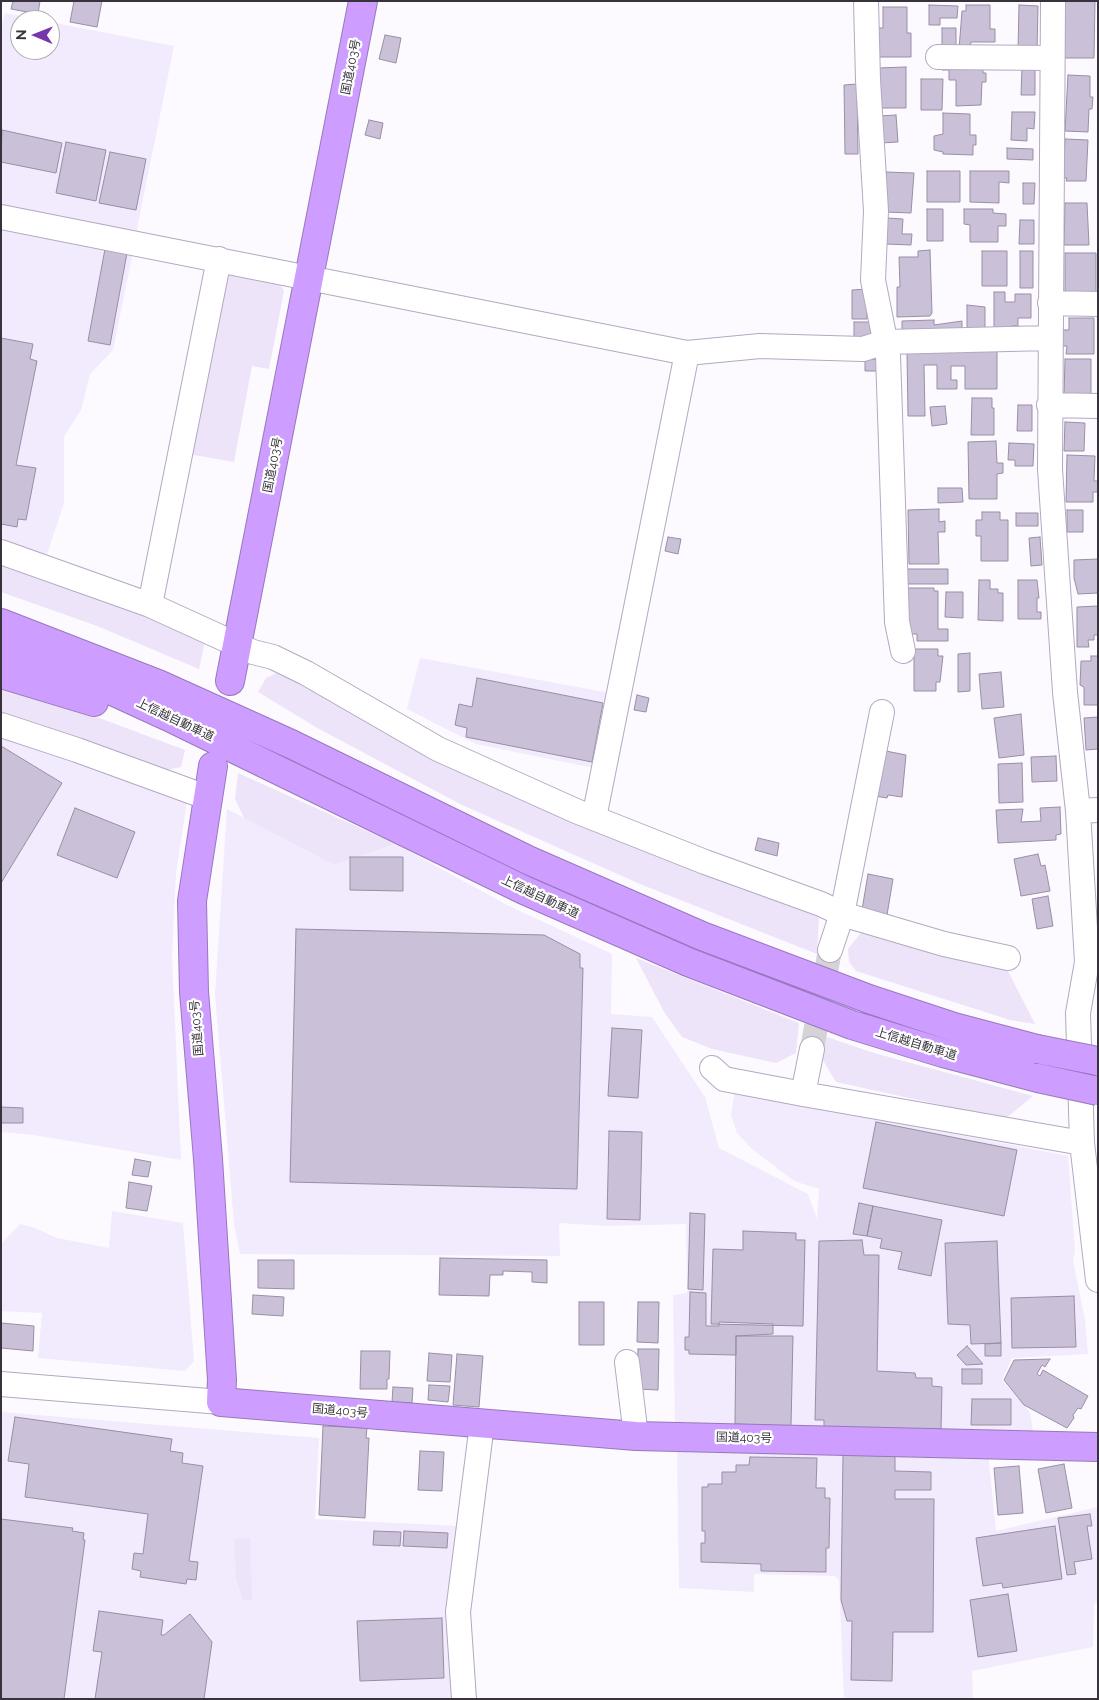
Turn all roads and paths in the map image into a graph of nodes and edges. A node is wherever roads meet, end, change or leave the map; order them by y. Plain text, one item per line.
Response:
1 (353, 1) edge
2 (363, 1) edge
3 (866, 1) edge
4 (1053, 1) edge
5 (938, 57) dead end
6 (1052, 58) junction
7 (1, 217) edge
8 (315, 250) junction
9 (219, 260) junction
10 (310, 279) junction
11 (1050, 303) junction
12 (1098, 304) edge
13 (1050, 338) junction
14 (885, 342) junction
15 (687, 352) junction
16 (1049, 405) junction
17 (1098, 406) edge
18 (1, 552) edge
19 (150, 605) junction
20 (1, 608) edge
21 (1, 624) edge
22 (238, 645) junction
23 (1, 650) edge
24 (903, 651) dead end
25 (1, 674) edge
26 (230, 681) dead end
27 (882, 712) dead end
28 (1, 725) edge
29 (292, 744) junction
30 (213, 766) dead end
31 (328, 793) junction
32 (206, 797) junction
33 (1088, 810) edge
34 (594, 818) junction
35 (842, 914) junction
36 (830, 950) tunnel mouth
37 (1008, 958) dead end
38 (1090, 999) edge
39 (812, 1049) tunnel mouth
40 (1098, 1061) edge
41 (712, 1068) dead end
42 (1098, 1091) edge
43 (803, 1094) junction
44 (1082, 1143) junction
45 (1098, 1280) edge
46 (627, 1362) dead end
47 (1, 1384) edge
48 (221, 1402) junction
49 (482, 1424) junction
50 (636, 1436) junction
51 (1098, 1447) edge
52 (464, 1699) edge

1 - 8 highway, 国道403号
2 - 8 highway, 国道403号
3 - 14 street
4 - 6 street
5 - 6 street
6 - 11 street
7 - 9 street
8 - 10 highway, 国道403号
9 - 10 street
9 - 19 street
10 - 15 street
10 - 22 highway, 国道403号
11 - 12 street
11 - 13 street
13 - 14 street
13 - 16 street
14 - 15 street
14 - 24 street
15 - 34 street
16 - 17 street
16 - 33 street
18 - 19 street
19 - 22 street
20 - 29 highway
21 - 29 highway, 上信越自動車道
22 - 26 highway, 国道403号
22 - 34 street
23 - 31 highway, 上信越自動車道
25 - 31 highway
27 - 35 street
28 - 32 street
29 - 40 highway, 上信越自動車道, bridge
30 - 32 highway, 国道403号
31 - 42 highway, 上信越自動車道, bridge
32 - 48 highway, 国道403号
33 - 38 street
34 - 35 street
35 - 36 street
35 - 37 street
38 - 44 street
39 - 43 street
41 - 43 street
43 - 44 street
44 - 45 street
46 - 50 street
47 - 48 street
48 - 49 highway, 国道403号
49 - 50 highway, 国道403号
49 - 52 street
50 - 51 highway, 国道403号

